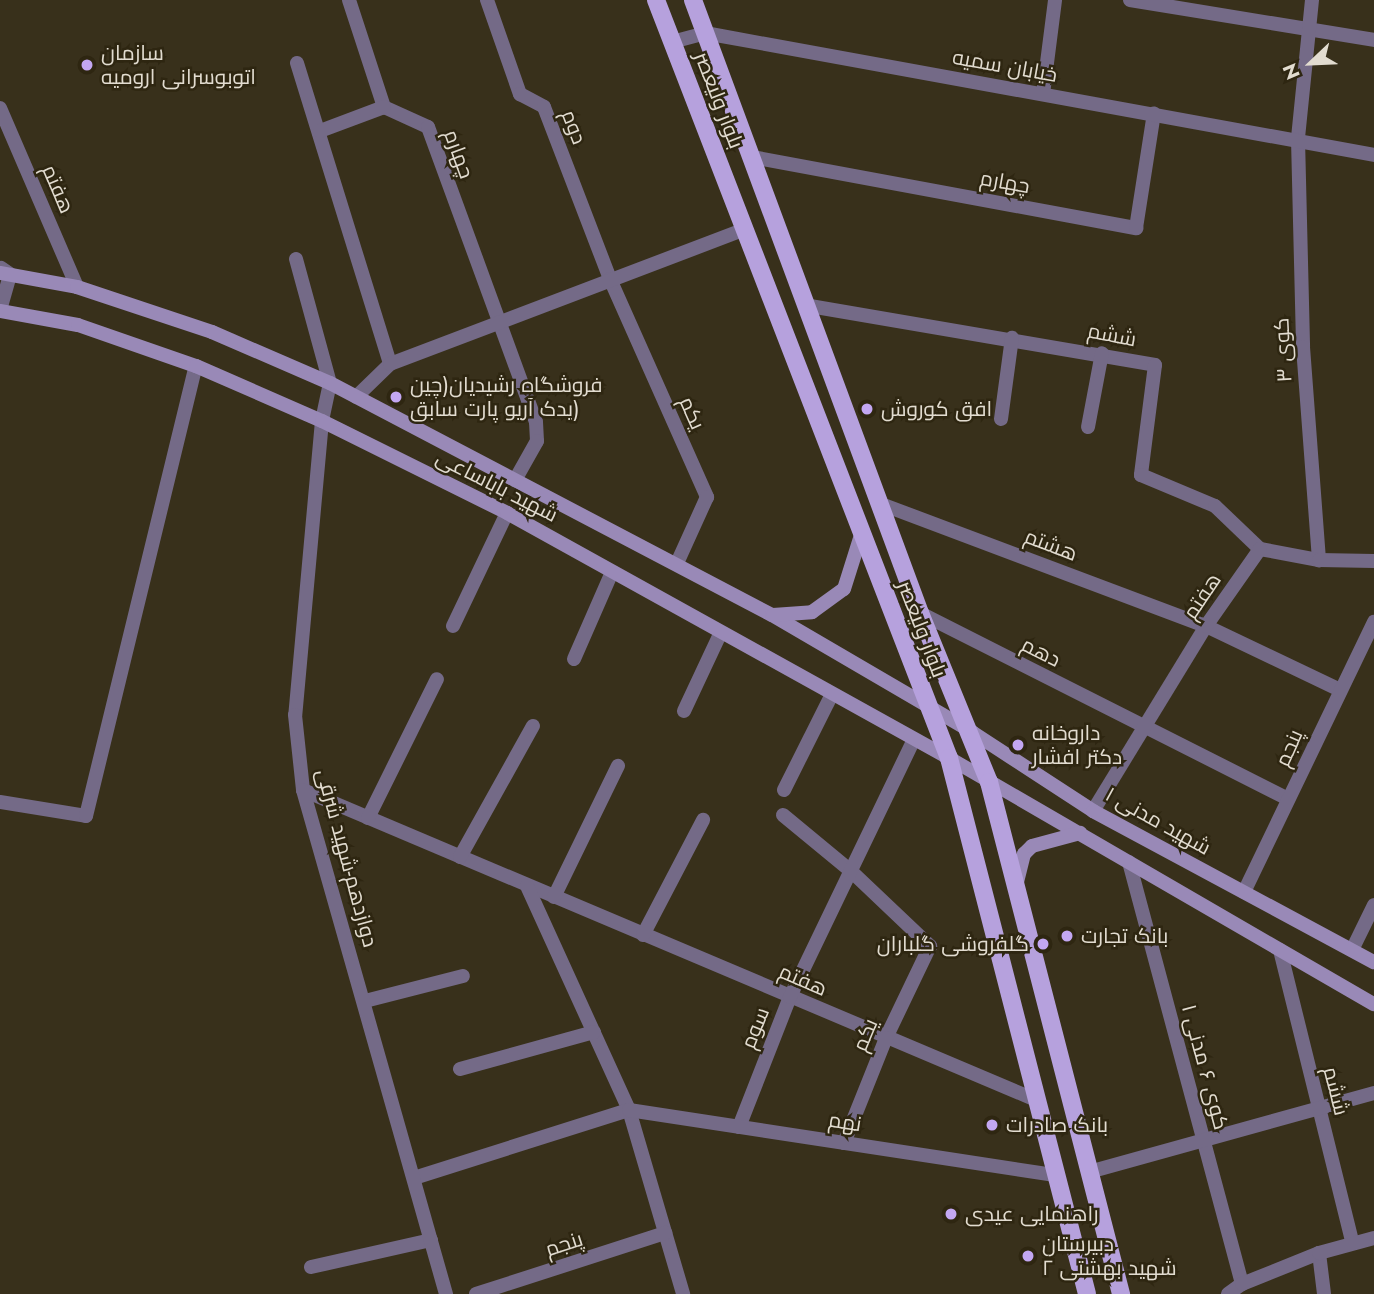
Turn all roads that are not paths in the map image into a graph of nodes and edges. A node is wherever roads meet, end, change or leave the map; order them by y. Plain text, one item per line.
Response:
1 (349, 0) edge
2 (487, 0) edge
3 (656, 0) edge
4 (693, 0) edge
5 (1055, 0) edge
6 (1130, 0) edge
7 (1312, 0) edge
8 (1309, 30) junction
9 (705, 33) junction
10 (1374, 40) edge
11 (672, 42) junction
12 (297, 63) dead end
13 (1043, 94) junction
14 (384, 107) junction
15 (0, 108) edge
16 (1154, 113) junction
17 (320, 131) junction
18 (1297, 139) junction
19 (1374, 155) edge
20 (752, 157) junction
21 (745, 229) junction
22 (296, 259) dead end
23 (3, 271) edge
24 (610, 279) junction
25 (77, 286) junction
26 (810, 306) junction
27 (0, 311) edge
28 (497, 320) junction
29 (1012, 338) junction
30 (1102, 353) junction
31 (390, 364) junction
32 (196, 366) junction
33 (330, 383) junction
34 (356, 397) junction
35 (1001, 419) dead end
36 (322, 421) junction
37 (1088, 427) dead end
38 (515, 480) junction
39 (881, 504) junction
40 (507, 513) junction
41 (861, 535) junction
42 (1260, 550) junction
43 (1319, 560) junction
44 (1374, 561) edge
45 (677, 563) junction
46 (612, 572) junction
47 (920, 613) junction
48 (772, 615) junction
49 (1374, 622) edge
50 (453, 626) dead end
51 (1206, 626) junction
52 (721, 632) junction
53 (574, 659) dead end
54 (437, 679) dead end
55 (1338, 689) junction
56 (832, 694) junction
57 (928, 706) junction
58 (684, 710) dead end
59 (533, 726) dead end
60 (1143, 729) junction
61 (972, 732) junction
62 (914, 740) junction
63 (949, 758) junction
64 (618, 766) dead end
65 (989, 782) junction
66 (303, 790) junction
67 (785, 790) dead end
68 (1288, 799) junction
69 (0, 802) edge
70 (1093, 811) junction
71 (783, 815) dead end
72 (368, 818) junction
73 (703, 820) dead end
74 (1080, 833) junction
75 (460, 857) junction
76 (1129, 862) junction
77 (852, 872) junction
78 (527, 886) junction
79 (1244, 892) junction
80 (554, 897) junction
81 (1016, 897) junction
82 (1374, 905) edge
83 (643, 935) junction
84 (1280, 950) junction
85 (1352, 950) junction
86 (1374, 962) edge
87 (463, 976) dead end
88 (790, 997) junction
89 (365, 1001) junction
90 (1374, 1004) edge
91 (594, 1032) junction
92 (886, 1038) junction
93 (460, 1069) dead end
94 (1374, 1093) edge
95 (1036, 1100) junction
96 (1319, 1108) junction
97 (629, 1110) junction
98 (739, 1127) junction
99 (1203, 1140) junction
100 (844, 1143) junction
101 (1089, 1171) junction
102 (1055, 1175) junction
103 (414, 1178) junction
104 (665, 1233) junction
105 (1374, 1238) edge
106 (431, 1240) junction
107 (1352, 1241) junction
108 (1319, 1253) junction
109 (311, 1267) dead end
110 (1242, 1284) junction
111 (446, 1294) edge
112 (476, 1294) edge
113 (683, 1294) edge
114 (1087, 1294) edge
115 (1121, 1294) edge
116 (1228, 1294) edge
117 (1324, 1294) edge

1 - 14 street
2 - 24 street, دوم
3 - 11 main road, بلوار ولیعصر
4 - 9 main road, بلوار ولیعصر
5 - 13 street
6 - 8 street
7 - 8 street, کوی ۳
8 - 10 street
8 - 18 street, کوی ۳
9 - 11 street
9 - 13 street, خیابان سمیه
9 - 20 main road, بلوار ولیعصر
11 - 21 main road, بلوار ولیعصر
12 - 17 street
13 - 16 street, خیابان سمیه
14 - 17 street
14 - 28 street, چهارم
15 - 25 street, هفتم
16 - 18 street, خیابان سمیه
16 - 20 street, چهارم
17 - 31 street
18 - 19 street, خیابان سمیه
18 - 43 street, کوی ۳
20 - 26 main road, بلوار ولیعصر
21 - 24 street
21 - 41 main road, بلوار ولیعصر
22 - 33 street
23 - 25 main road, شهید باباساعی
23 - 27 street
24 - 28 street
24 - 45 street, یکم
25 - 33 main road, شهید باباساعی
26 - 29 street, ششم
26 - 39 main road, بلوار ولیعصر
27 - 32 main road, شهید باباساعی
28 - 31 street
28 - 38 street
29 - 30 street, ششم
29 - 35 street
30 - 37 street
30 - 42 street, ششم
31 - 34 street
32 - 36 main road, شهید باباساعی
32 - 69 street
33 - 34 main road, شهید باباساعی
33 - 36 street, دوازدهم-شهید شرقی
34 - 38 main road, شهید باباساعی
36 - 40 main road, شهید باباساعی
36 - 66 street, دوازدهم-شهید شرقی
38 - 45 main road, شهید باباساعی
39 - 47 main road, بلوار ولیعصر
39 - 51 street, هشتم
40 - 46 main road, شهید باباساعی
40 - 50 street
41 - 48 main road
41 - 57 main road, بلوار ولیعصر
42 - 43 street
42 - 51 street, هفتم
43 - 44 street
45 - 48 main road, شهید باباساعی
46 - 52 main road, شهید باباساعی
46 - 53 street
47 - 60 street, دهم
47 - 61 main road, بلوار ولیعصر
48 - 57 main road, شهید باباساعی
49 - 55 street, پنجم
51 - 55 street, هشتم
51 - 60 street, هفتم
52 - 56 main road, شهید باباساعی
52 - 58 street
54 - 72 street
55 - 68 street, پنجم
56 - 62 main road, شهید باباساعی
56 - 67 street
57 - 61 main road, شهید مدنی ۱
57 - 63 main road, بلوار ولیعصر
59 - 75 street
60 - 68 street, دهم
60 - 70 street, هفتم
61 - 65 main road, بلوار ولیعصر
61 - 70 main road, شهید مدنی ۱
62 - 63 main road, شهید باباساعی
62 - 77 street, سوم
63 - 65 main road
63 - 95 main road, بلوار ولیعصر
64 - 80 street
65 - 74 main road
65 - 81 main road, بلوار ولیعصر
66 - 72 street, هفتم
66 - 89 street, دوازدهم-شهید شرقی
68 - 79 street, پنجم
70 - 79 main road, شهید مدنی ۱
71 - 77 street
72 - 75 street, هفتم
73 - 83 street
74 - 76 main road
74 - 81 main road
75 - 78 street, هفتم
76 - 84 main road
76 - 99 street, کوی ۶ مدنی ۱
77 - 88 street, سوم
77 - 92 street, یکم
78 - 80 street, هفتم
78 - 91 street
79 - 85 main road, شهید مدنی ۱
80 - 83 street, هفتم
81 - 101 main road, بلوار ولیعصر
82 - 85 street
83 - 88 street, هفتم
84 - 90 main road
84 - 96 street, ششم
85 - 86 main road, شهید مدنی ۱
87 - 89 street
88 - 92 street, هفتم
88 - 98 street, سوم
89 - 103 street, دوازدهم-شهید شرقی
91 - 93 street
91 - 97 street
92 - 95 street, هفتم
92 - 100 street, یکم
94 - 96 street
95 - 102 main road, بلوار ولیعصر
96 - 99 street
96 - 107 street, ششم
97 - 98 street, نهم
97 - 103 street
97 - 104 street
98 - 100 street, نهم
99 - 101 street
99 - 110 street, کوی ۶ مدنی ۱
100 - 102 street, نهم
101 - 115 main road, بلوار ولیعصر
102 - 114 main road, بلوار ولیعصر
103 - 106 street, دوازدهم-شهید شرقی
104 - 112 street, پنجم
104 - 113 street
105 - 107 street
106 - 109 street
106 - 111 street, دوازدهم-شهید شرقی
107 - 108 street
108 - 110 street
108 - 117 street
110 - 116 street

